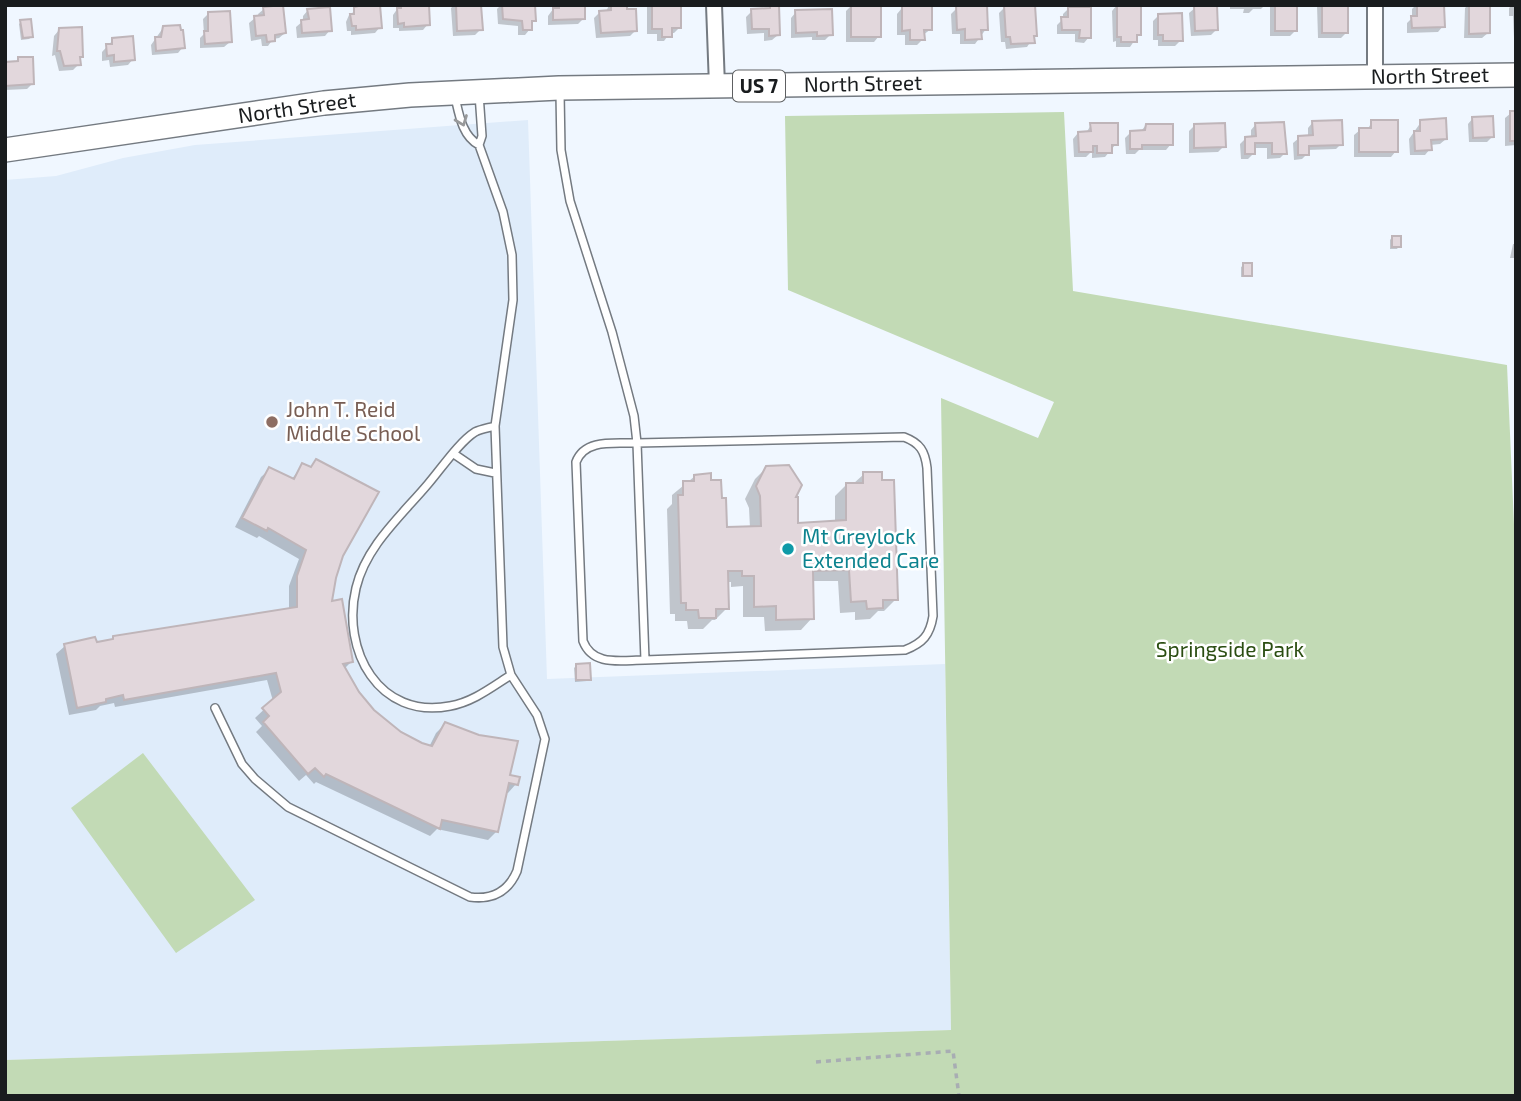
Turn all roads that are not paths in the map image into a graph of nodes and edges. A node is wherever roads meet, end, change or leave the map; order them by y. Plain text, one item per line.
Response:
1 (714, 5) edge
2 (1375, 5) edge
3 (1516, 75) edge
4 (1375, 76) junction
5 (717, 86) junction
6 (559, 88) junction
7 (479, 91) junction
8 (453, 92) junction
9 (478, 145) junction
10 (5, 150) edge
11 (495, 426) junction
12 (637, 443) junction
13 (454, 454) junction
14 (495, 473) junction
15 (645, 660) junction
16 (511, 675) junction
17 (215, 708) dead end

1 - 5 street
2 - 4 street
3 - 4 main road, North Street / US 7
4 - 5 main road, North Street / US 7
5 - 6 main road, North Street / US 7
6 - 7 main road, North Street / US 7
6 - 12 lane
7 - 8 main road, North Street / US 7
7 - 9 lane
8 -> 9 lane
8 - 10 main road, North Street / US 7
9 - 11 lane
11 - 13 lane
11 - 14 lane
12 - 15 lane
12 - 15 lane
12 - 15 lane
13 - 14 lane
13 - 16 lane
14 - 16 lane
16 - 17 lane

